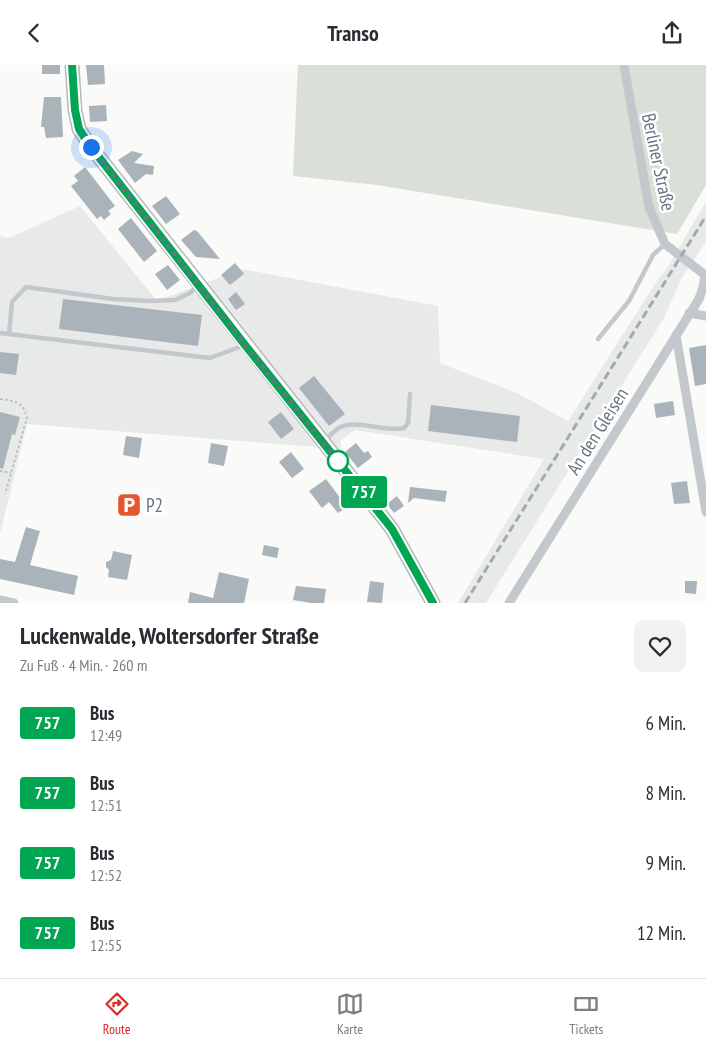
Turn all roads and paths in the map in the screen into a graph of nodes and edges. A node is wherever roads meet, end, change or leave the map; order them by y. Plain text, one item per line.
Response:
1 (72, 65) edge
2 (624, 65) edge
3 (665, 244) junction
4 (705, 274) edge
5 (199, 285) junction
6 (689, 313) junction
7 (706, 315) edge
8 (0, 333) edge
9 (9, 334) junction
10 (676, 335) junction
11 (598, 339) dead end
12 (245, 345) junction
13 (410, 394) dead end
14 (0, 399) edge
15 (323, 443) junction
16 (0, 471) edge
17 (11, 473) junction
18 (5, 494) dead end
19 (706, 512) edge
20 (0, 600) edge
21 (14, 603) edge
22 (433, 603) edge
23 (509, 603) edge

1 - 5 street
2 - 3 street, Berliner Straße
3 - 4 street, Berliner Straße
3 - 11 lane
4 - 6 street, An den Gleisen
5 - 9 lane
5 - 12 street
6 - 7 street
6 - 10 street, An den Gleisen
8 - 9 lane
9 - 12 lane
10 - 19 street
10 - 23 street, An den Gleisen
12 - 15 street
13 - 15 lane
14 - 17 path
15 - 22 street
16 - 17 path
17 - 18 path
20 - 21 street

